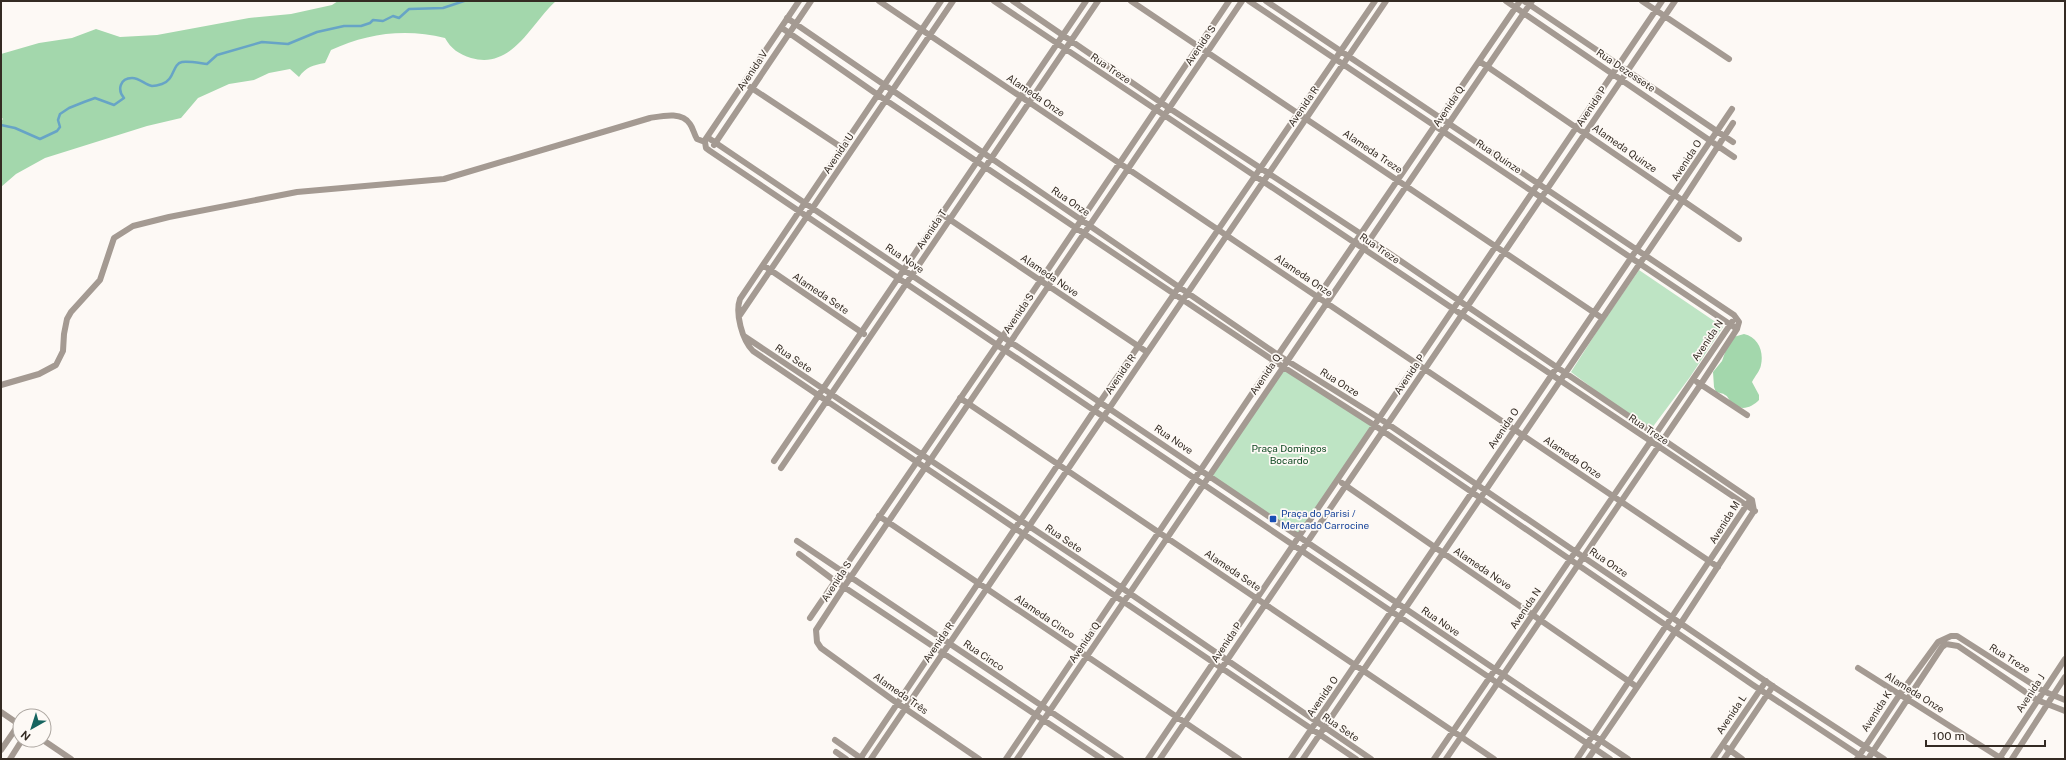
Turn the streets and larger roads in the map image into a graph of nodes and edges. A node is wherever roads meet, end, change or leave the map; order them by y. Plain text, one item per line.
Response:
1 (799, 1) edge
2 (811, 1) edge
3 (880, 1) edge
4 (941, 1) edge
5 (953, 1) edge
6 (994, 1) edge
7 (1013, 1) edge
8 (1086, 1) edge
9 (1098, 1) edge
10 (1131, 1) edge
11 (1229, 1) edge
12 (1242, 1) edge
13 (1249, 1) edge
14 (1266, 1) edge
15 (1375, 1) edge
16 (1386, 1) edge
17 (1506, 1) edge
18 (1520, 1) edge
19 (1642, 1) edge
20 (1662, 1) edge
21 (1675, 1) edge
22 (1529, 2) edge
23 (1516, 7) junction
24 (1656, 10) junction
25 (1524, 13) junction
26 (1664, 16) junction
27 (787, 18) junction
28 (796, 24) junction
29 (782, 28) junction
30 (922, 29) junction
31 (789, 33) junction
32 (930, 35) junction
33 (1063, 36) junction
34 (1071, 41) junction
35 (1057, 44) junction
36 (1198, 46) junction
37 (1065, 49) junction
38 (1340, 51) junction
39 (1208, 52) junction
40 (1348, 57) junction
41 (1335, 59) junction
42 (1729, 59) dead end
43 (1479, 61) junction
44 (1343, 65) junction
45 (1619, 65) junction
46 (1487, 67) junction
47 (1627, 70) junction
48 (1613, 73) junction
49 (1621, 79) junction
50 (744, 82) junction
51 (884, 86) junction
52 (752, 88) junction
53 (892, 91) junction
54 (878, 95) junction
55 (1021, 97) junction
56 (886, 100) junction
57 (1160, 102) junction
58 (1029, 103) junction
59 (1169, 108) junction
60 (1732, 109) dead end
61 (1156, 110) junction
62 (1298, 113) junction
63 (1164, 116) junction
64 (1441, 118) junction
65 (1306, 119) junction
66 (1449, 123) junction
67 (1733, 123) dead end
68 (1436, 126) junction
69 (1577, 127) junction
70 (1443, 131) junction
71 (1717, 131) junction
72 (1585, 133) junction
73 (1724, 136) junction
74 (706, 139) junction
75 (1711, 140) junction
76 (1733, 142) dead end
77 (715, 143) junction
78 (1719, 145) junction
79 (842, 148) junction
80 (710, 151) junction
81 (850, 153) junction
82 (982, 153) junction
83 (1734, 157) dead end
84 (991, 159) junction
85 (977, 161) junction
86 (1119, 163) junction
87 (986, 166) junction
88 (1260, 168) junction
89 (1128, 169) junction
90 (1269, 174) junction
91 (1255, 176) junction
92 (1399, 180) junction
93 (1263, 182) junction
94 (1539, 183) junction
95 (1406, 185) junction
96 (1546, 188) junction
97 (1533, 191) junction
98 (1675, 195) junction
99 (1540, 196) junction
100 (1683, 200) junction
101 (805, 203) junction
102 (813, 208) junction
103 (799, 211) junction
104 (942, 214) junction
105 (808, 217) junction
106 (949, 219) junction
107 (1080, 220) junction
108 (1090, 225) junction
109 (1075, 228) junction
110 (1218, 230) junction
111 (1084, 234) junction
112 (1361, 234) junction
113 (1226, 236) junction
114 (1739, 239) dead end
115 (1369, 240) junction
116 (1355, 243) junction
117 (1496, 246) junction
118 (1363, 248) junction
119 (1638, 250) junction
120 (1504, 252) junction
121 (1645, 255) junction
122 (1632, 258) junction
123 (1640, 263) junction
124 (762, 265) junction
125 (904, 269) junction
126 (770, 271) junction
127 (912, 275) junction
128 (898, 278) junction
129 (1040, 280) junction
130 (906, 283) junction
131 (1049, 286) junction
132 (1180, 286) junction
133 (1188, 292) junction
134 (1175, 294) junction
135 (1318, 297) junction
136 (1183, 300) junction
137 (1459, 301) junction
138 (1326, 302) junction
139 (1467, 306) junction
140 (1454, 309) junction
141 (1593, 313) junction
142 (1462, 314) junction
143 (740, 315) junction
144 (1734, 315) junction
145 (1602, 318) junction
146 (1730, 324) junction
147 (1738, 329) junction
148 (861, 332) junction
149 (743, 333) junction
150 (1003, 336) junction
151 (869, 337) junction
152 (1011, 342) junction
153 (997, 344) junction
154 (1138, 346) junction
155 (1006, 350) junction
156 (1147, 352) junction
157 (1276, 358) junction
158 (1287, 360) junction
159 (1416, 363) junction
160 (1283, 366) junction
161 (1557, 367) junction
162 (1425, 368) junction
163 (1565, 373) junction
164 (1551, 375) junction
165 (1692, 379) junction
166 (1560, 381) junction
167 (1700, 384) junction
168 (1, 385) edge
169 (822, 389) junction
170 (830, 394) junction
171 (817, 396) junction
172 (960, 398) junction
173 (825, 401) junction
174 (1100, 402) junction
175 (969, 404) junction
176 (1110, 408) junction
177 (1094, 410) junction
178 (1747, 415) dead end
179 (1104, 416) junction
180 (1379, 418) junction
181 (1387, 424) junction
182 (1374, 425) junction
183 (1514, 429) junction
184 (1382, 431) junction
185 (1655, 433) junction
186 (1524, 435) junction
187 (1664, 439) junction
188 (1650, 441) junction
189 (1658, 447) junction
190 (783, 448) junction
191 (790, 453) junction
192 (921, 454) junction
193 (930, 460) junction
194 (916, 461) junction
195 (774, 462) dead end
196 (1058, 465) junction
197 (781, 468) dead end
198 (925, 468) junction
199 (1202, 470) junction
200 (1067, 471) junction
201 (1209, 475) junction
202 (1196, 478) junction
203 (1338, 480) junction
204 (1204, 484) junction
205 (1477, 485) junction
206 (1345, 486) junction
207 (1485, 490) junction
208 (1472, 492) junction
209 (1613, 496) junction
210 (1748, 496) junction
211 (1480, 498) junction
212 (1621, 501) junction
213 (1747, 506) junction
214 (1755, 511) junction
215 (879, 516) junction
216 (1020, 521) junction
217 (888, 522) junction
218 (1029, 526) junction
219 (1015, 528) junction
220 (1159, 532) junction
221 (1024, 534) junction
222 (1300, 537) junction
223 (1166, 538) junction
224 (796, 541) dead end
225 (1306, 541) junction
226 (1294, 545) junction
227 (1435, 547) junction
228 (1301, 549) junction
229 (1576, 552) junction
230 (1444, 553) junction
231 (799, 554) dead end
232 (1583, 556) junction
233 (1570, 560) junction
234 (1710, 562) junction
235 (1578, 564) junction
236 (1718, 567) junction
237 (841, 572) junction
238 (850, 578) junction
239 (835, 581) junction
240 (978, 583) junction
241 (844, 587) junction
242 (1122, 588) junction
243 (986, 589) junction
244 (1129, 593) junction
245 (1116, 596) junction
246 (1257, 599) junction
247 (1124, 601) junction
248 (1264, 603) junction
249 (1397, 603) junction
250 (1405, 609) junction
251 (1392, 611) junction
252 (1533, 614) junction
253 (1401, 617) junction
254 (1673, 617) junction
255 (810, 618) dead end
256 (1540, 620) junction
257 (1682, 623) junction
258 (1667, 626) junction
259 (1676, 631) junction
260 (940, 638) junction
261 (816, 639) joint
262 (1945, 641) junction
263 (949, 644) junction
264 (934, 647) junction
265 (1079, 651) junction
266 (943, 653) junction
267 (1218, 655) junction
268 (1086, 656) junction
269 (2065, 659) edge
270 (1226, 660) junction
271 (1213, 662) junction
272 (1355, 666) junction
273 (1221, 668) junction
274 (1858, 668) dead end
275 (1496, 670) junction
276 (1362, 671) junction
277 (1503, 675) junction
278 (1490, 677) junction
279 (2065, 677) edge
280 (1629, 681) junction
281 (1766, 681) junction
282 (1498, 682) junction
283 (1637, 686) junction
284 (1773, 686) junction
285 (1760, 689) junction
286 (2043, 691) junction
287 (1900, 694) junction
288 (1768, 695) junction
289 (2053, 696) junction
290 (1907, 699) junction
291 (2037, 700) junction
292 (2065, 700) edge
293 (897, 703) junction
294 (2048, 705) junction
295 (1042, 706) junction
296 (905, 709) junction
297 (1050, 710) junction
298 (2065, 711) edge
299 (1, 712) edge
300 (1036, 715) junction
301 (1177, 717) junction
302 (12, 719) edge
303 (1044, 720) junction
304 (1185, 722) junction
305 (1316, 722) junction
306 (1324, 727) junction
307 (1311, 729) junction
308 (1454, 732) junction
309 (1319, 734) junction
310 (12, 735) edge
311 (1593, 736) junction
312 (1461, 737) junction
313 (835, 740) dead end
314 (1601, 741) junction
315 (1588, 743) junction
316 (1722, 745) junction
317 (52, 746) edge
318 (1865, 746) junction
319 (17, 748) edge
320 (1595, 749) junction
321 (1, 750) edge
322 (1730, 750) junction
323 (836, 752) dead end
324 (1873, 752) junction
325 (1858, 757) edge
326 (10, 759) edge
327 (71, 759) edge
328 (846, 759) edge
329 (861, 759) edge
330 (871, 759) edge
331 (979, 759) edge
332 (1006, 759) edge
333 (1017, 759) edge
334 (1102, 759) edge
335 (1121, 759) edge
336 (1148, 759) edge
337 (1160, 759) edge
338 (1239, 759) edge
339 (1291, 759) edge
340 (1303, 759) edge
341 (1356, 759) edge
342 (1371, 759) edge
343 (1434, 759) edge
344 (1446, 759) edge
345 (1494, 759) edge
346 (1577, 759) edge
347 (1588, 759) edge
348 (1610, 759) edge
349 (1628, 759) edge
350 (1712, 759) edge
351 (1724, 759) edge
352 (1742, 759) edge
353 (1867, 759) edge
354 (1884, 759) edge
355 (2000, 759) edge
356 (2012, 759) edge

1 - 27 street, Avenida V
2 - 28 street, Avenida V
3 - 30 street, Alameda Onze
4 - 30 street, Avenida U
5 - 32 street, Avenida U
6 - 35 street, Rua Treze
7 - 33 street, Rua Treze
8 - 33 street, Avenida T
9 - 34 street, Avenida T
10 - 36 street, Alameda Treze
11 - 36 street, Avenida S
12 - 39 street, Avenida S
13 - 41 street, Rua Quinze
14 - 38 street, Rua Quinze
15 - 38 street, Avenida R
16 - 40 street, Avenida R
17 - 23 street, Rua Dezessete
18 - 23 street, Avenida Q
19 - 24 street
20 - 24 street, Avenida P
21 - 26 street, Avenida P
22 - 25 street, Avenida Q
22 - 45 street, Rua Dezessete
23 - 25 street, Rua Dezessete
23 - 43 street, Avenida Q
24 - 26 street
24 - 45 street, Avenida P
25 - 46 street, Avenida Q
25 - 48 street, Rua Dezessete
26 - 42 street
26 - 47 street, Avenida P
27 - 28 street, Rua Onze
27 - 29 street, Avenida V
28 - 31 street, Avenida V
28 - 51 street, Rua Onze
29 - 31 street, Rua Onze
29 - 50 street, Avenida V
30 - 32 street, Alameda Onze
30 - 51 street, Avenida U
31 - 52 street, Avenida V
31 - 54 street, Rua Onze
32 - 53 street, Avenida U
32 - 55 street, Alameda Onze
33 - 34 street, Rua Treze
33 - 35 street, Avenida T
34 - 37 street, Avenida T
34 - 57 street, Rua Treze
35 - 37 street, Rua Treze
35 - 55 street, Avenida T
36 - 39 street, Alameda Treze
36 - 57 street, Avenida S
37 - 58 street, Avenida T
37 - 61 street, Rua Treze
38 - 40 street, Rua Quinze
38 - 41 street, Avenida R
39 - 59 street, Avenida S
39 - 62 street, Alameda Treze
40 - 44 street, Avenida R
40 - 64 street, Rua Quinze
41 - 44 street, Rua Quinze
41 - 62 street, Avenida R
43 - 46 street, Alameda Quinze
43 - 64 street, Avenida Q
44 - 65 street, Avenida R
44 - 68 street, Rua Quinze
45 - 47 street, Rua Dezessete
45 - 48 street, Avenida P
46 - 66 street, Avenida Q
46 - 69 street, Alameda Quinze
47 - 49 street, Avenida P
47 - 71 street, Rua Dezessete
48 - 49 street, Rua Dezessete
48 - 69 street, Avenida P
49 - 72 street, Avenida P
49 - 75 street, Rua Dezessete
50 - 52 street
50 - 74 street, Avenida V
51 - 53 street, Rua Onze
51 - 54 street, Avenida U
52 - 77 street, Avenida V
52 - 79 street
53 - 56 street, Avenida U
53 - 82 street, Rua Onze
54 - 56 street, Rua Onze
54 - 79 street, Avenida U
55 - 58 street, Alameda Onze
55 - 82 street, Avenida T
56 - 81 street, Avenida U
56 - 85 street, Rua Onze
57 - 59 street, Rua Treze
57 - 61 street, Avenida S
58 - 84 street, Avenida T
58 - 86 street, Alameda Onze
59 - 63 street, Avenida S
59 - 88 street, Rua Treze
60 - 71 street, Avenida O
61 - 63 street, Rua Treze
61 - 86 street, Avenida S
62 - 65 street, Alameda Treze
62 - 88 street, Avenida R
63 - 89 street, Avenida S
63 - 91 street, Rua Treze
64 - 66 street, Rua Quinze
64 - 68 street, Avenida Q
65 - 90 street, Avenida R
65 - 92 street, Alameda Treze
66 - 70 street, Avenida Q
66 - 94 street, Rua Quinze
67 - 73 street, Avenida O
68 - 70 street, Rua Quinze
68 - 92 street, Avenida Q
69 - 72 street, Alameda Quinze
69 - 94 street, Avenida P
70 - 95 street, Avenida Q
70 - 97 street, Rua Quinze
71 - 73 street, Rua Dezessete
71 - 75 street, Avenida O
72 - 96 street, Avenida P
72 - 98 street, Alameda Quinze
73 - 76 street, Rua Dezessete
73 - 78 street, Avenida O
74 - 77 street, Rua Nove
74 - 80 street, Rua Nove
74 - 168 street
75 - 78 street, Rua Dezessete
75 - 98 street, Avenida O
77 - 80 street, Avenida V
77 - 101 street, Rua Nove
78 - 83 street, Rua Dezessete
78 - 100 street, Avenida O
79 - 81 street
79 - 101 street, Avenida U
80 - 103 street, Rua Nove
81 - 102 street, Avenida U
82 - 84 street, Rua Onze
82 - 85 street, Avenida T
84 - 87 street, Avenida T
84 - 107 street, Rua Onze
85 - 87 street, Rua Onze
85 - 104 street, Avenida T
86 - 89 street, Alameda Onze
86 - 107 street, Avenida S
87 - 106 street, Avenida T
87 - 109 street, Rua Onze
88 - 90 street, Rua Treze
88 - 91 street, Avenida R
89 - 108 street, Avenida S
89 - 110 street, Alameda Onze
90 - 93 street, Avenida R
90 - 112 street, Rua Treze
91 - 93 street, Rua Treze
91 - 110 street, Avenida R
92 - 95 street, Alameda Treze
92 - 112 street, Avenida Q
93 - 113 street, Avenida R
93 - 116 street, Rua Treze
94 - 96 street, Rua Quinze
94 - 97 street, Avenida P
95 - 115 street, Avenida Q
95 - 117 street, Alameda Treze
96 - 99 street, Avenida P
96 - 119 street, Rua Quinze
97 - 99 street, Rua Quinze
97 - 117 street, Avenida P
98 - 100 street, Alameda Quinze
98 - 119 street, Avenida O
99 - 120 street, Avenida P
99 - 122 street, Rua Quinze
100 - 114 street, Alameda Quinze
100 - 121 street, Avenida O
101 - 102 street, Rua Nove
101 - 103 street, Avenida U
102 - 105 street, Avenida U
102 - 125 street, Rua Nove
103 - 105 street, Rua Nove
103 - 124 street, Avenida U
104 - 106 street, Alameda Nove
104 - 125 street, Avenida T
105 - 126 street, Avenida U
105 - 128 street, Rua Nove
106 - 127 street, Avenida T
106 - 129 street, Alameda Nove
107 - 108 street, Rua Onze
107 - 109 street, Avenida S
108 - 111 street, Avenida S
108 - 132 street, Rua Onze
109 - 111 street, Rua Onze
109 - 129 street, Avenida S
110 - 113 street, Alameda Onze
110 - 132 street, Avenida R
111 - 131 street, Avenida S
111 - 134 street, Rua Onze
112 - 115 street, Rua Treze
112 - 116 street, Avenida Q
113 - 133 street, Avenida R
113 - 135 street, Alameda Onze
115 - 118 street, Avenida Q
115 - 137 street, Rua Treze
116 - 118 street, Rua Treze
116 - 135 street, Avenida Q
117 - 120 street, Alameda Treze
117 - 137 street, Avenida P
118 - 138 street, Avenida Q
118 - 140 street, Rua Treze
119 - 121 street, Rua Quinze
119 - 122 street, Avenida O
120 - 139 street, Avenida P
120 - 141 street, Alameda Treze
121 - 123 street, Avenida O
121 - 144 street, Rua Quinze
122 - 123 street, Rua Quinze
122 - 141 street, Avenida O
123 - 145 street, Avenida O
123 - 146 street, Rua Quinze
124 - 126 street, Alameda Sete
124 - 143 street, Avenida U
125 - 127 street, Rua Nove
125 - 128 street, Avenida T
126 - 143 street, Avenida U
126 - 148 street, Alameda Sete
127 - 130 street, Avenida T
127 - 150 street, Rua Nove
128 - 130 street, Rua Nove
128 - 148 street, Avenida T
129 - 131 street, Alameda Nove
129 - 150 street, Avenida S
130 - 151 street, Avenida T
130 - 153 street, Rua Nove
131 - 152 street, Avenida S
131 - 154 street, Alameda Nove
132 - 133 street, Rua Onze
132 - 134 street, Avenida R
133 - 136 street, Avenida R
133 - 157 street, Rua Onze
134 - 136 street, Rua Onze
134 - 154 street, Avenida R
135 - 138 street, Alameda Onze
135 - 157 street, Avenida Q
136 - 156 street, Avenida R
136 - 157 street, Rua Onze
137 - 139 street, Rua Treze
137 - 140 street, Avenida P
138 - 158 street, Avenida Q
138 - 159 street, Alameda Onze
139 - 142 street, Avenida P
139 - 161 street, Rua Treze
140 - 142 street, Rua Treze
140 - 159 street, Avenida P
141 - 145 street, Alameda Treze
141 - 161 street, Avenida O
142 - 162 street, Avenida P
142 - 164 street, Rua Treze
143 - 149 street, Avenida U
144 - 146 street, Avenida N
144 - 147 street, Avenida N
145 - 163 street, Avenida O
146 - 147 street, Rua Quinze
146 - 165 street, Avenida N
147 - 167 street, Avenida N
148 - 151 street, Alameda Sete
148 - 169 street, Avenida T
149 - 169 street, Rua Sete
149 - 171 street, Rua Sete
150 - 152 street, Rua Nove
150 - 153 street, Avenida S
151 - 170 street, Avenida T
152 - 155 street, Avenida S
152 - 174 street, Rua Nove
153 - 155 street, Rua Nove
153 - 172 street, Avenida S
154 - 156 street, Alameda Nove
154 - 174 street, Avenida R
155 - 175 street, Avenida S
155 - 177 street, Rua Nove
156 - 176 street, Avenida R
157 - 158 street, Rua Onze
157 - 160 street, Rua Onze
157 - 199 street, Avenida Q
158 - 160 street, Avenida Q
158 - 180 street, Rua Onze
159 - 162 street, Alameda Onze
159 - 180 street, Avenida P
160 - 182 street, Rua Onze
160 - 201 street, Avenida Q
161 - 163 street, Rua Treze
161 - 164 street, Avenida O
162 - 181 street, Avenida P
162 - 183 street, Alameda Onze
163 - 166 street, Avenida O
163 - 185 street, Rua Treze
164 - 166 street, Rua Treze
164 - 183 street, Avenida O
165 - 167 street
165 - 185 street, Avenida N
166 - 186 street, Avenida O
166 - 188 street, Rua Treze
167 - 178 street
167 - 187 street, Avenida N
169 - 170 street, Rua Sete
169 - 171 street, Avenida T
170 - 173 street, Avenida T
170 - 192 street, Rua Sete
171 - 173 street, Rua Sete
171 - 190 street, Avenida T
172 - 175 street, Alameda Sete
172 - 192 street, Avenida S
173 - 191 street, Avenida T
173 - 194 street, Rua Sete
174 - 176 street, Rua Nove
174 - 177 street, Avenida R
175 - 193 street, Avenida S
175 - 196 street, Alameda Sete
176 - 179 street, Avenida R
176 - 199 street, Rua Nove
177 - 179 street, Rua Nove
177 - 196 street, Avenida R
179 - 200 street, Avenida R
179 - 202 street, Rua Nove
180 - 181 street, Rua Onze
180 - 182 street, Avenida P
181 - 184 street, Avenida P
181 - 205 street, Rua Onze
182 - 184 street, Rua Onze
182 - 203 street, Avenida P
183 - 186 street, Alameda Onze
183 - 205 street, Avenida O
184 - 206 street, Avenida P
184 - 208 street, Rua Onze
185 - 187 street, Rua Treze
185 - 188 street, Avenida N
186 - 207 street, Avenida O
186 - 209 street, Alameda Onze
187 - 189 street, Avenida N
187 - 210 street, Rua Treze
188 - 189 street, Rua Treze
188 - 209 street, Avenida N
189 - 212 street, Avenida N
189 - 213 street, Rua Treze
190 - 191 street
190 - 195 street, Avenida T
191 - 197 street, Avenida T
192 - 193 street, Rua Sete
192 - 194 street, Avenida S
193 - 198 street, Avenida S
193 - 216 street, Rua Sete
194 - 198 street, Rua Sete
194 - 215 street, Avenida S
196 - 200 street, Alameda Sete
196 - 216 street, Avenida R
198 - 217 street, Avenida S
198 - 219 street, Rua Sete
199 - 201 street, Rua Nove
199 - 202 street, Avenida Q
200 - 218 street, Avenida R
200 - 220 street, Alameda Sete
201 - 204 street, Avenida Q
201 - 222 street, Rua Nove
202 - 204 street, Rua Nove
202 - 220 street, Avenida Q
203 - 206 street, Alameda Nove
203 - 222 street, Avenida P
204 - 223 street, Avenida Q
204 - 226 street, Rua Nove
205 - 207 street, Rua Onze
205 - 208 street, Avenida O
206 - 225 street, Avenida P
206 - 227 street, Alameda Nove
207 - 211 street, Avenida O
207 - 229 street, Rua Onze
208 - 211 street, Rua Onze
208 - 227 street, Avenida O
209 - 212 street, Alameda Onze
209 - 229 street, Avenida N
210 - 213 street, Avenida M
210 - 214 street, Avenida M
211 - 230 street, Avenida O
211 - 233 street, Rua Onze
212 - 232 street, Avenida N
212 - 234 street, Alameda Onze
213 - 214 street, Rua Treze
213 - 234 street, Avenida M
214 - 236 street, Avenida M
215 - 217 street, Alameda Cinco
215 - 237 street, Avenida S
216 - 218 street, Rua Sete
216 - 219 street, Avenida R
217 - 238 street, Avenida S
217 - 240 street, Alameda Cinco
218 - 221 street, Avenida R
218 - 242 street, Rua Sete
219 - 221 street, Rua Sete
219 - 240 street, Avenida R
220 - 223 street, Alameda Sete
220 - 242 street, Avenida Q
221 - 243 street, Avenida R
221 - 245 street, Rua Sete
222 - 225 street, Rua Nove
222 - 226 street, Avenida P
223 - 244 street, Avenida Q
223 - 246 street, Alameda Sete
224 - 237 street, Rua Cinco
225 - 228 street, Avenida P
225 - 249 street, Rua Nove
226 - 228 street, Rua Nove
226 - 246 street, Avenida P
227 - 230 street, Alameda Nove
227 - 249 street, Avenida O
228 - 248 street, Avenida P
228 - 251 street, Rua Nove
229 - 232 street, Rua Onze
229 - 233 street, Avenida N
230 - 250 street, Avenida O
230 - 252 street, Alameda Nove
231 - 239 street, Rua Cinco
232 - 235 street, Avenida N
232 - 254 street, Rua Onze
233 - 235 street, Rua Onze
233 - 252 street, Avenida N
234 - 236 street, Alameda Onze
234 - 254 street, Avenida M
235 - 256 street, Avenida N
235 - 258 street, Rua Onze
236 - 257 street, Avenida M
237 - 238 street, Rua Cinco
237 - 239 street, Avenida S
238 - 241 street, Avenida S
238 - 260 street, Rua Cinco
239 - 241 street, Rua Cinco
239 - 255 street, Avenida S
240 - 243 street, Alameda Cinco
240 - 260 street, Avenida R
241 - 261 street, Avenida S
241 - 264 street, Rua Cinco
242 - 244 street, Rua Sete
242 - 245 street, Avenida Q
243 - 263 street, Avenida R
243 - 265 street, Alameda Cinco
244 - 247 street, Avenida Q
244 - 267 street, Rua Sete
245 - 247 street, Rua Sete
245 - 265 street, Avenida Q
246 - 248 street, Alameda Sete
246 - 267 street, Avenida P
247 - 268 street, Avenida Q
247 - 271 street, Rua Sete
248 - 270 street, Avenida P
248 - 272 street, Alameda Sete
249 - 250 street, Rua Nove
249 - 251 street, Avenida O
250 - 253 street, Avenida O
250 - 275 street, Rua Nove
251 - 253 street, Rua Nove
251 - 272 street, Avenida O
252 - 256 street, Alameda Nove
252 - 275 street, Avenida N
253 - 276 street, Avenida O
253 - 278 street, Rua Nove
254 - 257 street, Rua Onze
254 - 258 street, Avenida M
256 - 277 street, Avenida N
256 - 280 street, Alameda Nove
257 - 259 street, Avenida M
257 - 281 street, Rua Onze
258 - 259 street, Rua Onze
258 - 280 street, Avenida M
259 - 283 street, Avenida M
259 - 285 street, Rua Onze
260 - 263 street, Rua Cinco
260 - 264 street, Avenida R
261 - 293 street, Alameda Três
262 - 286 street, Rua Treze
262 - 287 street, Avenida K
262 - 290 street, Avenida K
262 - 291 street, Rua Treze
263 - 266 street, Avenida R
263 - 295 street, Rua Cinco
264 - 266 street, Rua Cinco
264 - 293 street, Avenida R
265 - 268 street, Alameda Cinco
265 - 295 street, Avenida Q
266 - 296 street, Avenida R
266 - 300 street, Rua Cinco
267 - 270 street, Rua Sete
267 - 271 street, Avenida P
268 - 297 street, Avenida Q
268 - 301 street, Alameda Cinco
269 - 286 street, Avenida J
270 - 273 street, Avenida P
270 - 305 street, Rua Sete
271 - 273 street, Rua Sete
271 - 301 street, Avenida P
272 - 276 street, Alameda Sete
272 - 305 street, Avenida O
273 - 304 street, Avenida P
273 - 307 street, Rua Sete
274 - 287 street, Alameda Onze
275 - 277 street, Rua Nove
275 - 278 street, Avenida N
276 - 306 street, Avenida O
276 - 308 street, Alameda Sete
277 - 282 street, Avenida N
277 - 311 street, Rua Nove
278 - 282 street, Rua Nove
278 - 308 street, Avenida N
279 - 289 street, Avenida J
280 - 283 street, Alameda Nove
280 - 311 street, Avenida M
281 - 284 street, Rua Onze
281 - 285 street, Avenida L
282 - 312 street, Avenida N
282 - 315 street, Rua Nove
283 - 314 street, Avenida M
284 - 288 street, Avenida L
284 - 318 street, Rua Onze
285 - 288 street, Rua Onze
285 - 316 street, Avenida L
286 - 289 street, Rua Treze
286 - 291 street, Avenida J
287 - 290 street, Alameda Onze
287 - 318 street, Avenida K
288 - 322 street, Avenida L
288 - 325 street, Rua Onze
289 - 292 street, Rua Treze
289 - 294 street, Avenida J
290 - 324 street, Avenida K
290 - 355 street, Alameda Onze
291 - 294 street, Rua Treze
291 - 355 street, Avenida J
293 - 296 street, Alameda Três
293 - 329 street, Avenida R
294 - 298 street, Rua Treze
294 - 356 street, Avenida J
295 - 297 street, Rua Cinco
295 - 300 street, Avenida Q
296 - 330 street, Avenida R
296 - 331 street, Alameda Três
297 - 303 street, Avenida Q
297 - 335 street, Rua Cinco
299 - 302 street
300 - 303 street, Rua Cinco
300 - 332 street, Avenida Q
301 - 304 street, Alameda Cinco
301 - 336 street, Avenida P
303 - 333 street, Avenida Q
303 - 334 street, Rua Cinco
304 - 337 street, Avenida P
304 - 338 street, Alameda Cinco
305 - 306 street, Rua Sete
305 - 307 street, Avenida O
306 - 309 street, Avenida O
306 - 342 street, Rua Sete
307 - 309 street, Rua Sete
307 - 339 street, Avenida O
308 - 312 street, Alameda Sete
308 - 343 street, Avenida N
309 - 340 street, Avenida O
309 - 341 street, Rua Sete
310 - 321 street
311 - 314 street, Rua Nove
311 - 315 street, Avenida M
312 - 344 street, Avenida N
312 - 345 street, Alameda Sete
313 - 329 street
314 - 320 street, Avenida M
314 - 349 street, Rua Nove
315 - 320 street, Rua Nove
315 - 346 street, Avenida M
316 - 322 street
316 - 350 street, Avenida L
317 - 327 street
318 - 324 street, Rua Onze
318 - 325 street, Avenida K
319 - 326 street
320 - 347 street, Avenida M
320 - 348 street, Rua Nove
322 - 351 street, Avenida L
322 - 352 street
323 - 328 street
324 - 353 street, Avenida K
324 - 354 street, Rua Onze
325 - 353 street, Rua Onze

